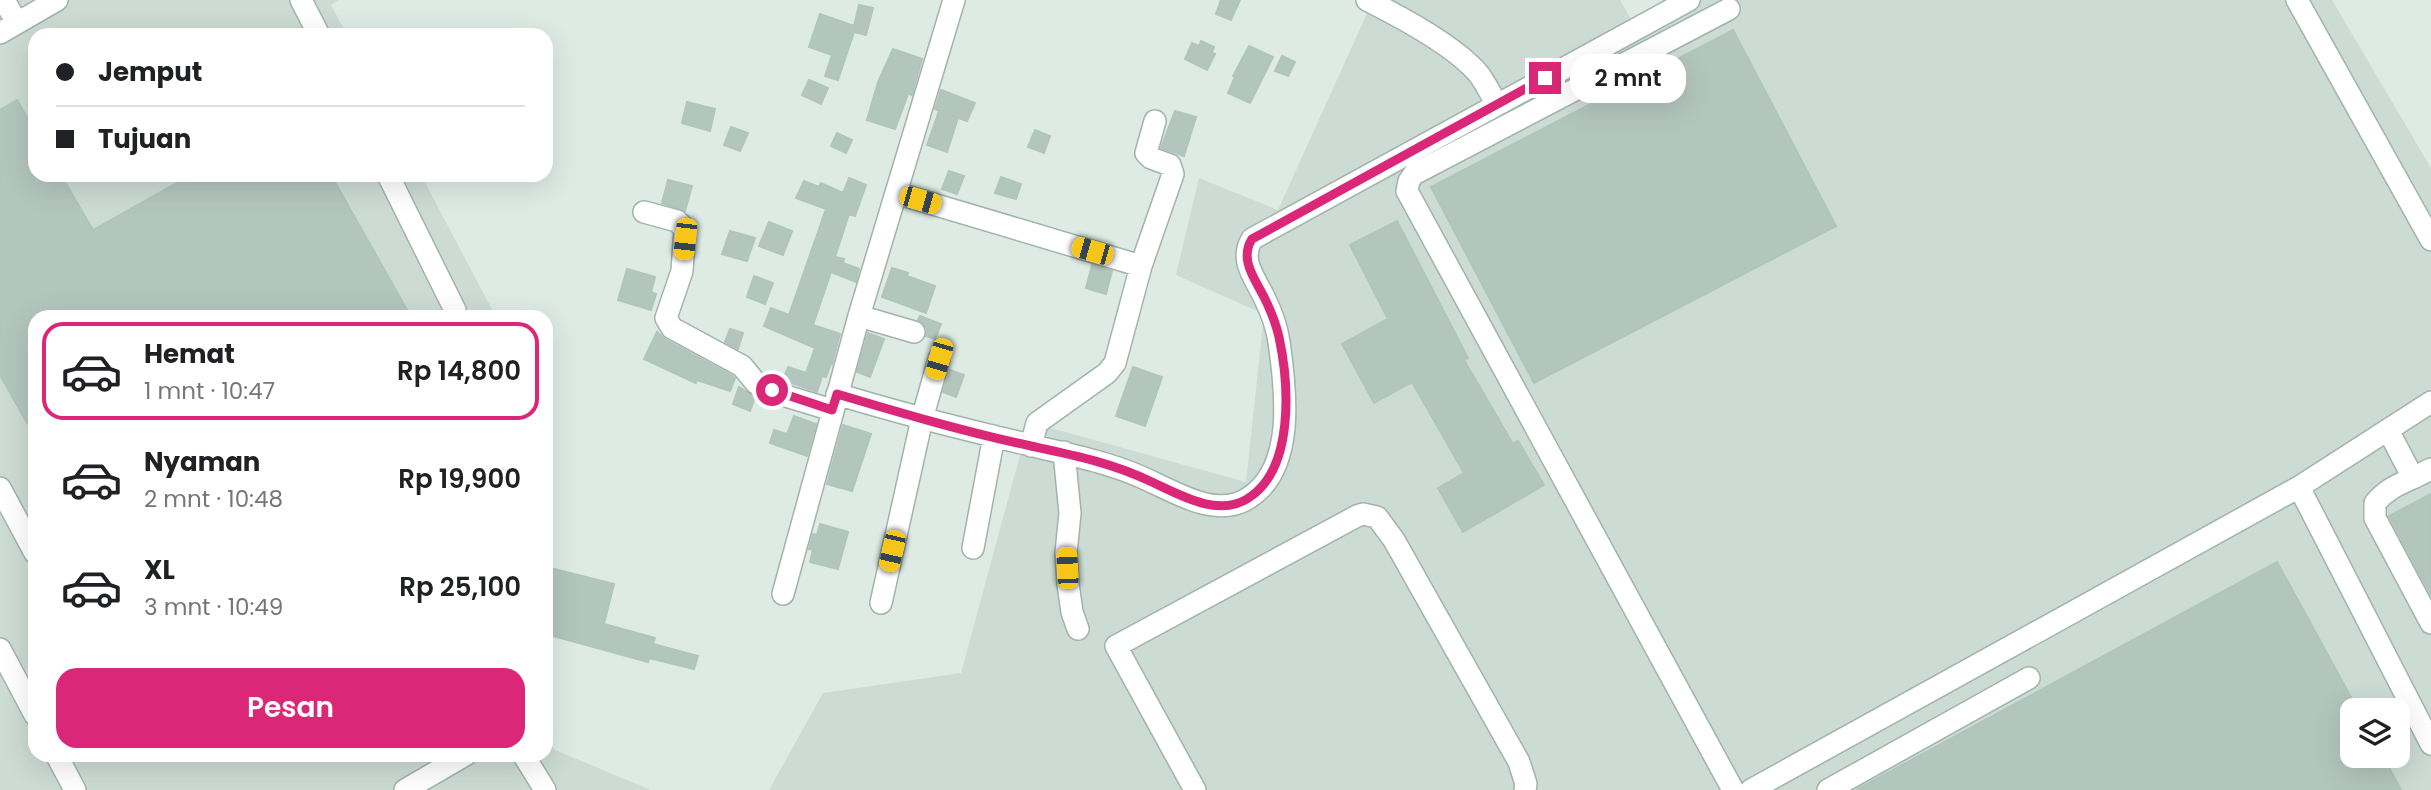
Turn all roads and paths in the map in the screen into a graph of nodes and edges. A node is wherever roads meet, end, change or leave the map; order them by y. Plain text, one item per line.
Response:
1 (4, 0) edge
2 (58, 0) edge
3 (301, 0) edge
4 (954, 0) edge
5 (1367, 0) edge
6 (1689, 0) edge
7 (2297, 0) edge
8 (1729, 9) dead end
9 (8, 28) edge
10 (315, 28) edge
11 (1497, 104) junction
12 (1155, 121) dead end
13 (391, 182) edge
14 (896, 193) junction
15 (644, 212) dead end
16 (2431, 240) edge
17 (1141, 266) junction
18 (455, 310) dead end
19 (859, 316) junction
20 (914, 332) dead end
21 (939, 359) dead end
22 (834, 402) junction
23 (2431, 402) edge
24 (922, 419) junction
25 (2388, 430) junction
26 (994, 436) junction
27 (1031, 446) junction
28 (1064, 452) junction
29 (2422, 473) edge
30 (2299, 487) junction
31 (0, 488) edge
32 (28, 539) edge
33 (973, 548) dead end
34 (783, 594) dead end
35 (880, 603) dead end
36 (2431, 623) edge
37 (1079, 629) dead end
38 (0, 649) edge
39 (2029, 678) dead end
40 (28, 702) edge
41 (2431, 744) edge
42 (60, 762) edge
43 (453, 762) edge
44 (528, 762) edge
45 (75, 790) edge
46 (405, 790) edge
47 (545, 790) edge
48 (1195, 790) edge
49 (1525, 790) edge
50 (1733, 790) edge
51 (1751, 790) edge
52 (1828, 790) edge

1 - 9 street
2 - 9 street
3 - 10 street
4 - 14 street
5 - 11 street
6 - 11 street
7 - 16 street
8 - 50 street
11 - 28 street
12 - 17 street
13 - 18 street
14 - 17 street
14 - 19 street
15 - 22 street
17 - 27 street
19 - 20 street
19 - 22 street
21 - 24 street
22 - 24 street
22 - 34 street
23 - 25 street
24 - 26 street
24 - 35 street
25 - 29 street
25 - 30 street
26 - 27 street
26 - 33 street
27 - 28 street
28 - 37 street
29 - 36 street
30 - 41 street
30 - 51 street
31 - 32 street
38 - 40 street
39 - 52 street
42 - 45 street
43 - 46 street
44 - 47 street
48 - 49 street

